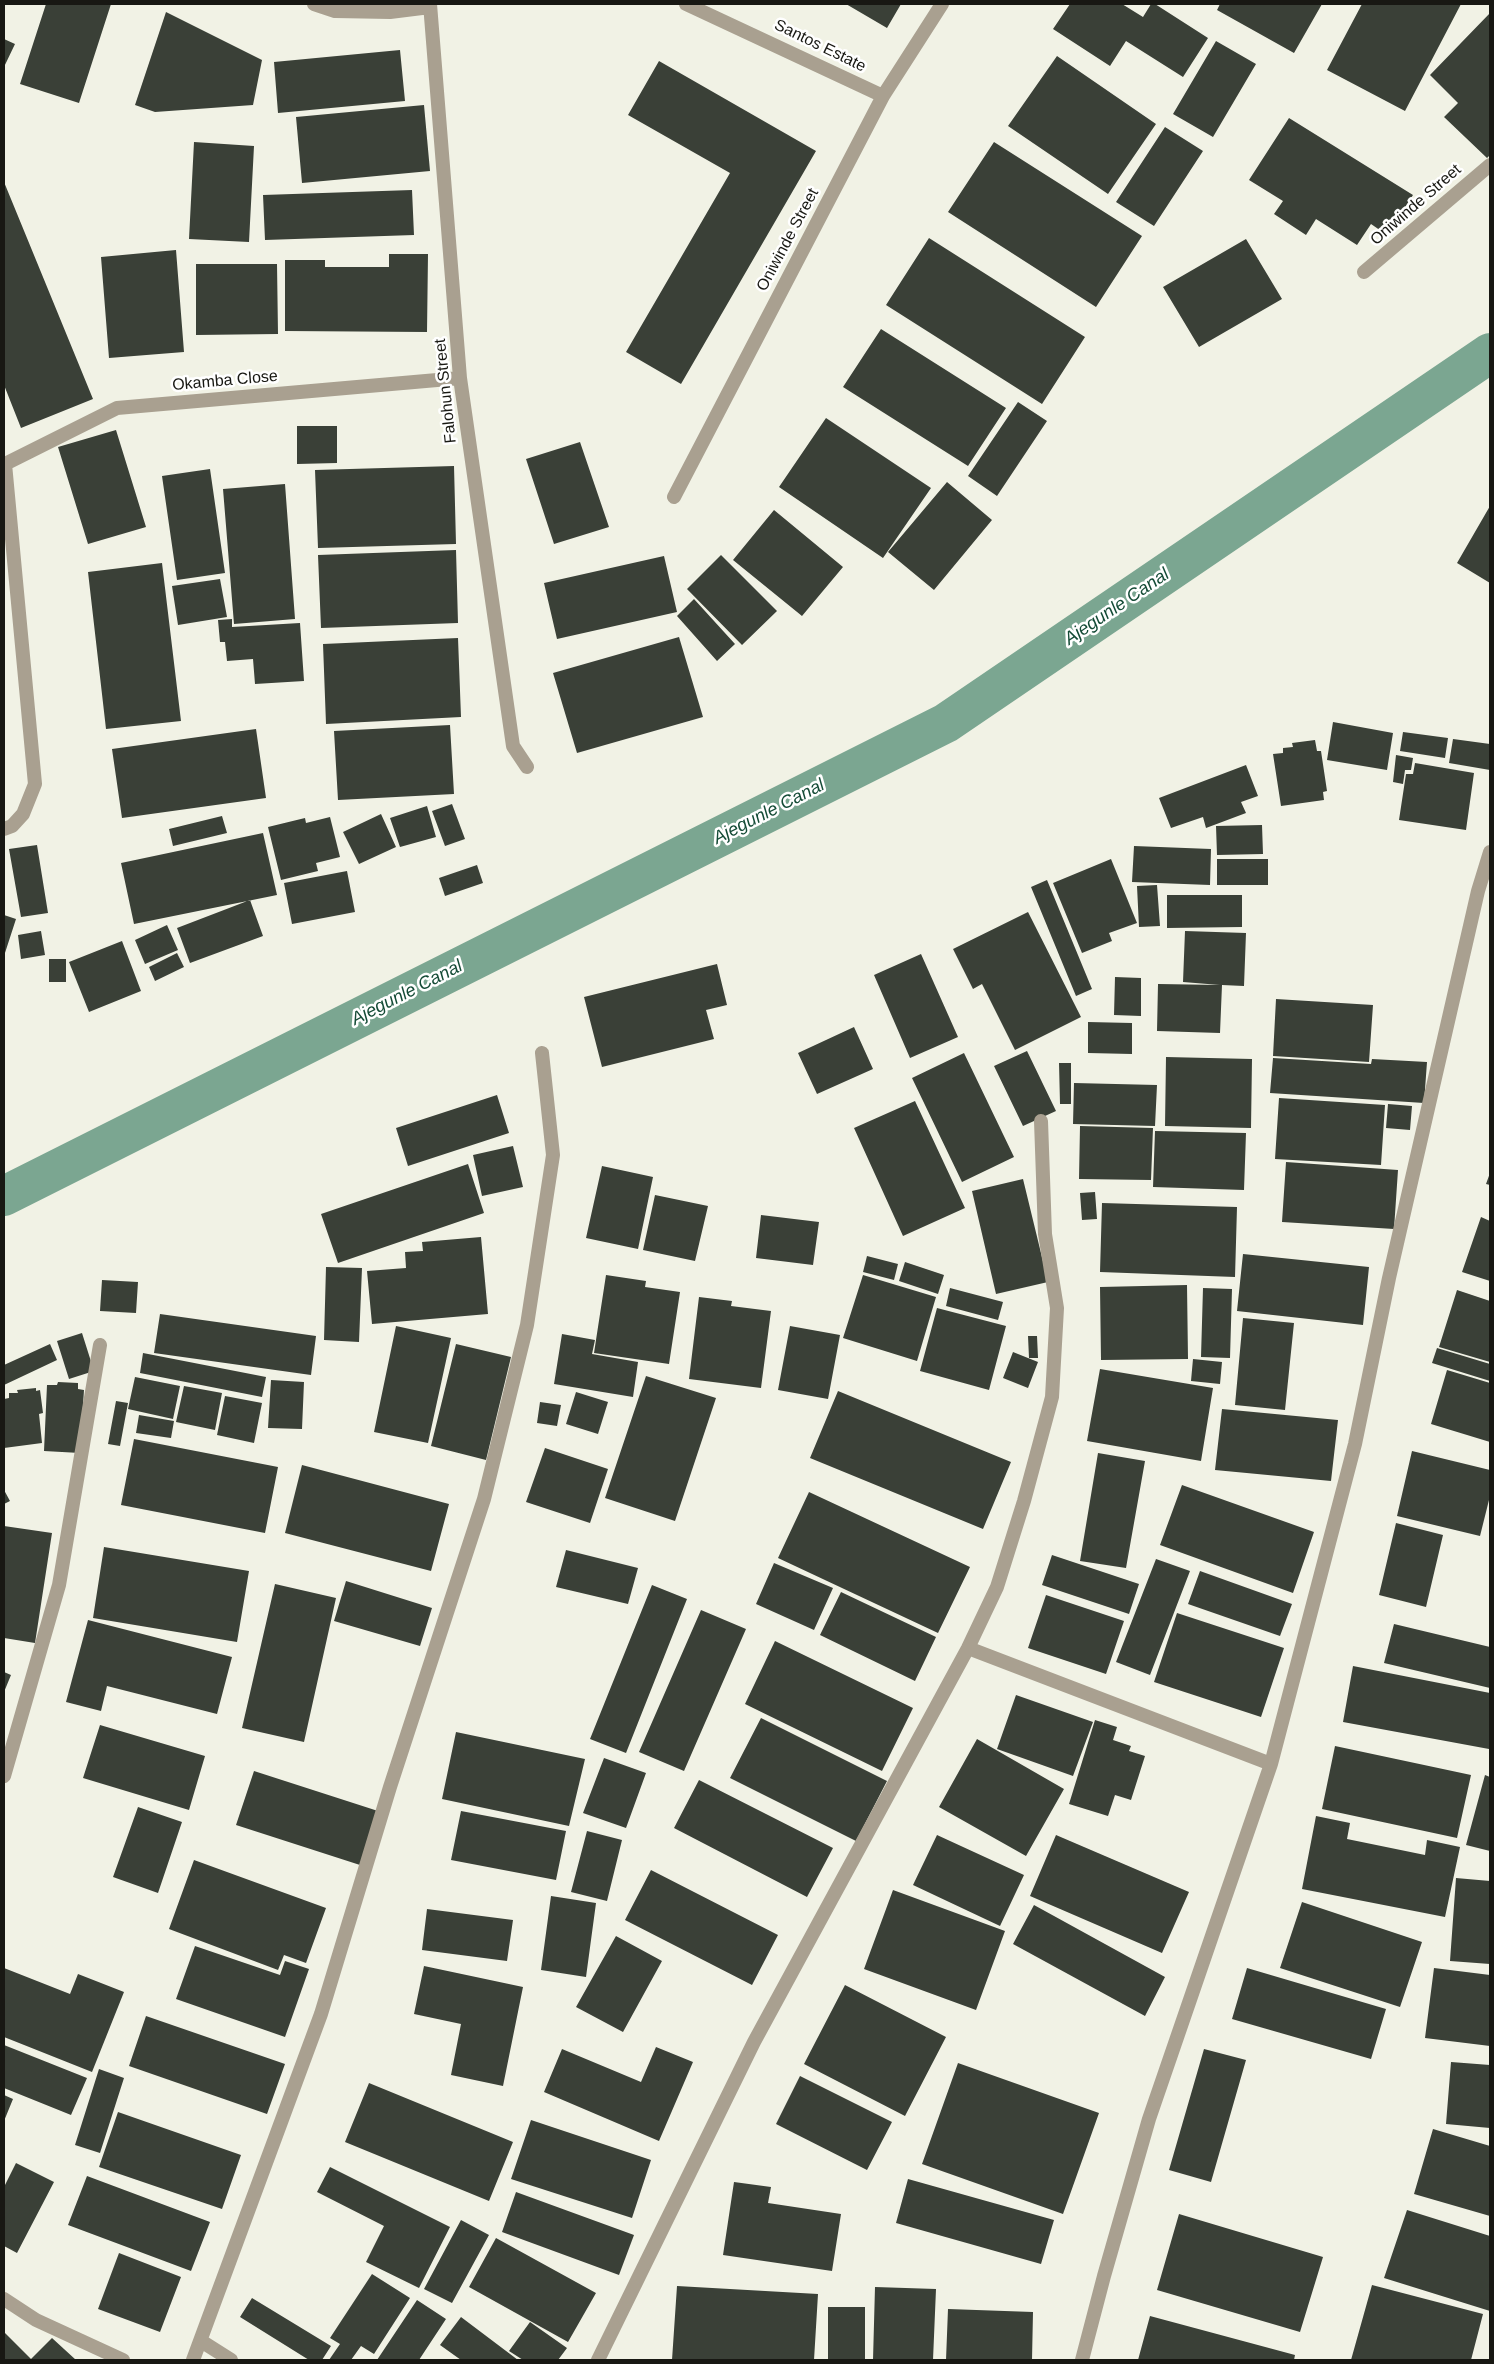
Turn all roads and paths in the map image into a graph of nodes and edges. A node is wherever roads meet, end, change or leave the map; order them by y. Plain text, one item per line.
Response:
1 (314, 4) edge
2 (686, 4) edge
3 (942, 4) edge
4 (430, 6) edge
5 (883, 96) junction
6 (1490, 165) edge
7 (1364, 272) dead end
8 (460, 378) junction
9 (674, 496) dead end
10 (526, 767) dead end
11 (4, 829) edge
12 (1490, 852) edge
13 (542, 1052) dead end
14 (1041, 1121) dead end
15 (100, 1345) dead end
16 (968, 1648) junction
17 (1271, 1764) junction
18 (4, 1776) edge
19 (4, 2299) edge
20 (201, 2341) junction
21 (123, 2360) edge
22 (193, 2360) edge
23 (231, 2360) edge
24 (598, 2360) edge
25 (1082, 2360) edge

1 - 4 street
2 - 5 street, Santos Estate
3 - 5 street, Oniwinde Street
4 - 8 street, Falohun Street
5 - 9 street, Oniwinde Street
6 - 7 street, Oniwinde Street
8 - 10 street, Falohun Street
8 - 11 street, Okamba Close
12 - 17 street
13 - 20 street
14 - 16 street
15 - 18 street
16 - 17 street
16 - 24 street
17 - 25 street
19 - 21 street
20 - 22 street
20 - 23 street

